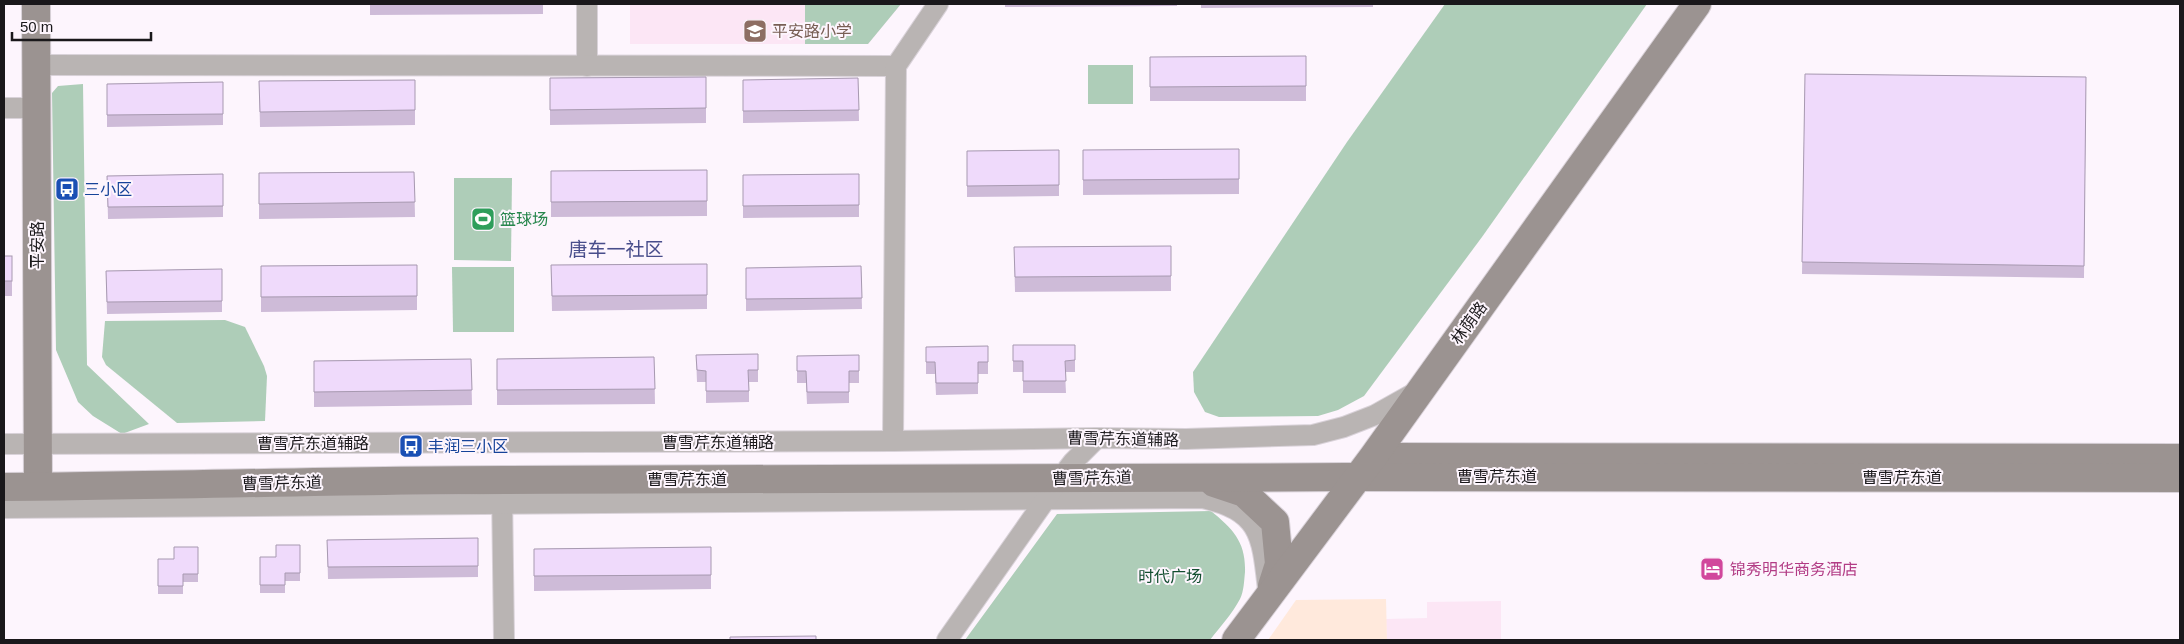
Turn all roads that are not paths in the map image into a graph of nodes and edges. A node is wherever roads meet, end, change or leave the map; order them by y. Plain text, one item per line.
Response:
1 (36, 4) edge
2 (587, 4) edge
3 (938, 4) edge
4 (1697, 4) edge
5 (36, 65) junction
6 (587, 66) junction
7 (896, 66) junction
8 (4, 108) edge
9 (36, 108) junction
10 (1422, 388) junction
11 (1097, 438) junction
12 (893, 441) junction
13 (4, 444) edge
14 (2180, 458) edge
15 (1366, 466) junction
16 (4, 468) edge
17 (38, 476) junction
18 (1195, 477) junction
19 (2180, 478) edge
20 (1059, 480) junction
21 (4, 487) edge
22 (502, 492) junction
23 (4, 508) edge
24 (1269, 594) junction
25 (504, 640) edge
26 (947, 640) edge
27 (1236, 640) edge

1 - 5 main road, 平安路
2 - 6 street
3 - 7 street
4 - 10 main road, 林荫路
5 - 6 street
5 - 9 main road, 平安路
6 - 7 street
7 - 12 street
8 - 9 street
9 - 17 main road, 平安路
10 - 11 street, 曹雪芹东道辅路
10 - 15 main road, 林荫路
11 - 12 street, 曹雪芹东道辅路
11 - 20 street
12 - 17 street, 曹雪芹东道辅路
13 - 17 street, 曹雪芹东道辅路
14 - 15 main road, 曹雪芹东道
15 - 18 main road, 曹雪芹东道
15 - 19 main road, 曹雪芹东道
15 - 20 main road, 曹雪芹东道
15 - 24 main road, 林荫路
16 - 17 main road, 曹雪芹东道
17 - 20 main road, 曹雪芹东道
17 - 21 main road, 曹雪芹东道
17 - 22 main road, 曹雪芹东道
17 - 23 street, 曹雪芹东道辅路
18 - 20 main road, 曹雪芹东道
18 - 24 main road
20 - 22 main road, 曹雪芹东道
20 - 24 street
20 - 26 street
22 - 25 street
24 - 27 main road, 林荫路

